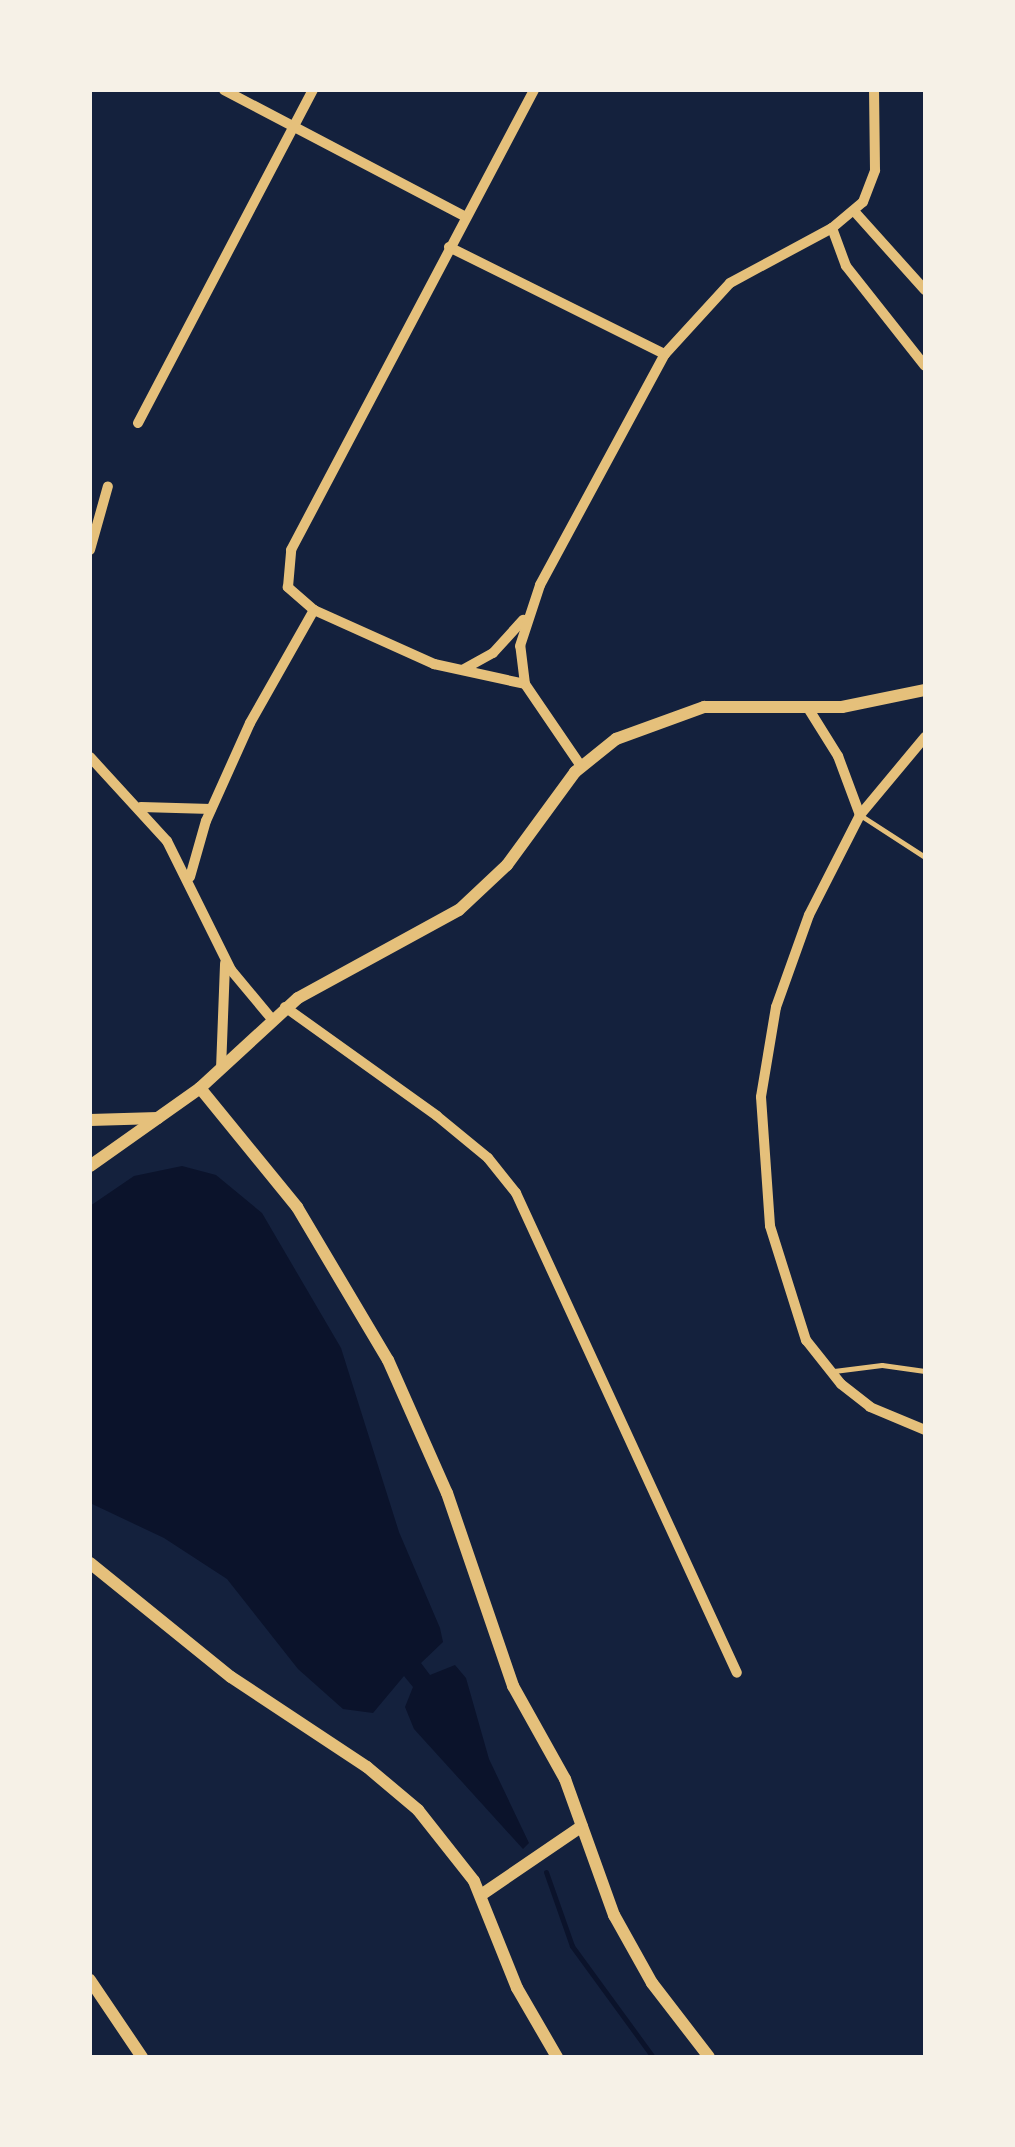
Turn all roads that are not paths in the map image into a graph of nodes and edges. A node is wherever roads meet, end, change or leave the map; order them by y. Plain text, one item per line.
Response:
1 (224, 90) edge
2 (313, 90) edge
3 (534, 90) edge
4 (874, 90) edge
5 (293, 128) junction
6 (854, 211) junction
7 (466, 217) junction
8 (832, 228) junction
9 (449, 247) junction
10 (925, 290) edge
11 (664, 354) junction
12 (925, 366) edge
13 (138, 424) dead end
14 (108, 486) dead end
15 (90, 550) edge
16 (314, 610) junction
17 (530, 611) junction
18 (462, 669) junction
19 (524, 684) junction
20 (925, 690) edge
21 (808, 708) junction
22 (925, 737) edge
23 (90, 757) edge
24 (582, 766) junction
25 (141, 806) junction
26 (211, 809) junction
27 (860, 815) junction
28 (925, 856) edge
29 (190, 877) junction
30 (224, 957) junction
31 (284, 1007) junction
32 (271, 1018) junction
33 (221, 1069) junction
34 (200, 1088) junction
35 (160, 1118) junction
36 (90, 1120) edge
37 (90, 1165) edge
38 (831, 1371) junction
39 (925, 1371) edge
40 (925, 1430) edge
41 (90, 1563) edge
42 (737, 1672) dead end
43 (582, 1826) junction
44 (481, 1895) junction
45 (90, 1980) edge
46 (142, 2057) edge
47 (557, 2057) edge
48 (709, 2057) edge

1 - 5 street
2 - 5 street
3 - 7 street
4 - 6 street
5 - 7 street
5 - 13 street
6 - 8 street
6 - 10 street
7 - 9 street
8 - 11 street
8 - 12 street
9 - 11 street
9 - 16 street
11 - 17 street
14 - 15 street
16 - 18 street
16 - 26 street
17 - 18 street
17 - 19 street
18 - 19 street
19 - 24 street
20 - 21 street
21 - 24 street
21 - 27 street
22 - 27 street
23 - 25 street
24 - 31 street
25 - 26 street
25 - 29 street
26 - 29 street
27 - 28 lane
27 - 38 street
29 - 30 street
30 - 32 street
30 - 33 street
31 - 32 street
31 - 42 street
32 - 33 street
33 - 34 street
34 - 35 street
34 - 43 street
35 - 36 street
35 - 37 street
38 - 39 lane
38 - 40 street
41 - 44 street
43 - 44 street
43 - 48 street
44 - 47 street
45 - 46 street

